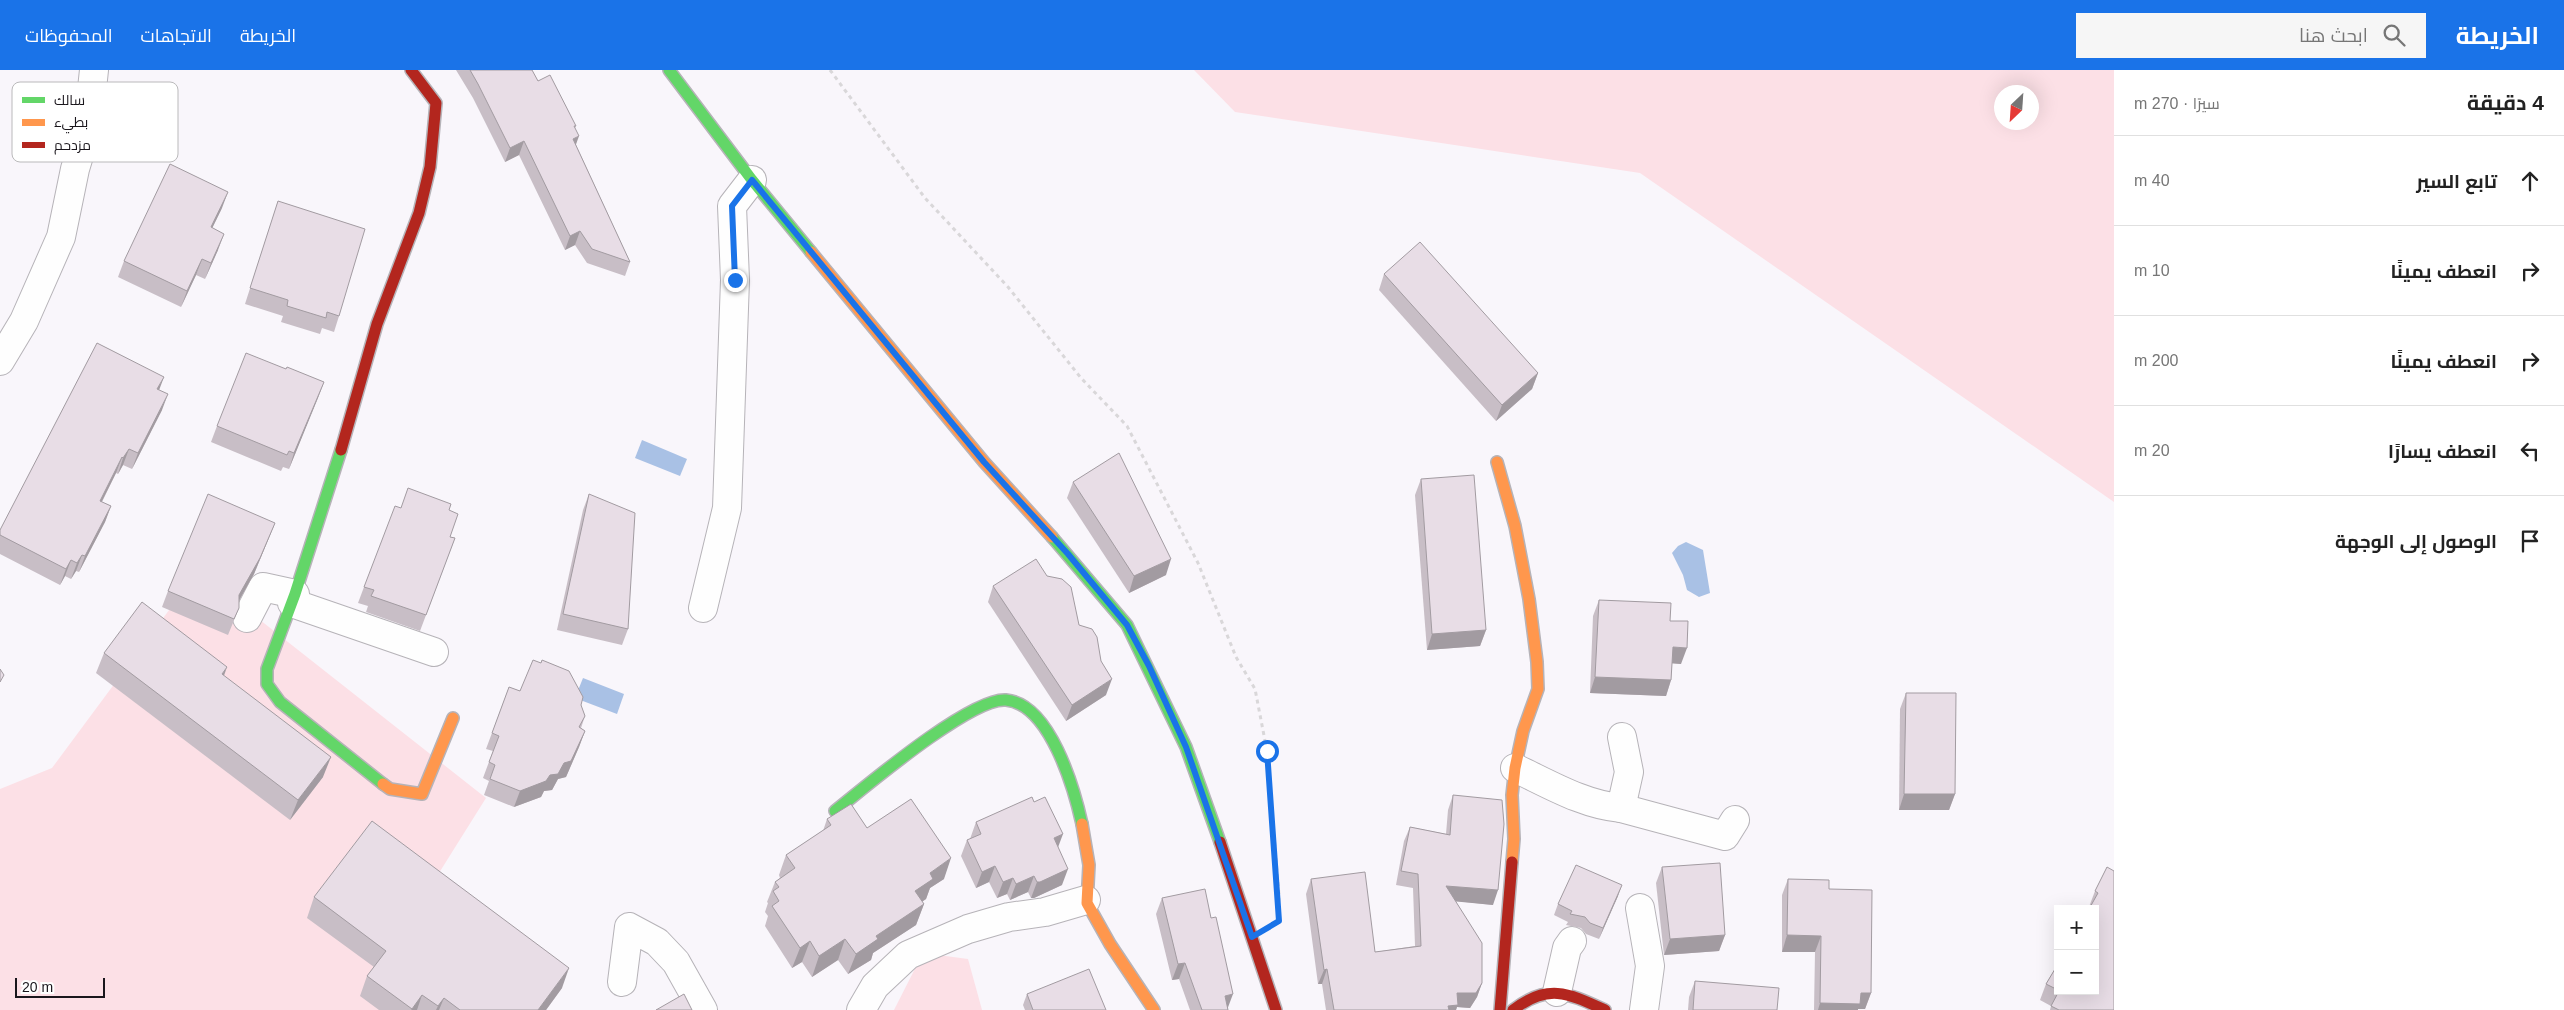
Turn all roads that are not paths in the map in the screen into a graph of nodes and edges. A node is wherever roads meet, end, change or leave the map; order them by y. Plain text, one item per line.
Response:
1 (411, 70) edge
2 (669, 70) edge
3 (77, 162) edge
4 (752, 180) junction
5 (0, 361) edge
6 (1497, 462) dead end
7 (293, 598) junction
8 (703, 608) dead end
9 (247, 618) dead end
10 (434, 652) dead end
11 (453, 718) dead end
12 (1622, 737) dead end
13 (1515, 768) junction
14 (1622, 808) junction
15 (835, 811) dead end
16 (1735, 820) dead end
17 (1086, 900) junction
18 (1640, 908) dead end
19 (1572, 941) dead end
20 (622, 982) dead end
21 (1557, 992) junction
22 (703, 1010) edge
23 (861, 1010) edge
24 (1154, 1010) edge
25 (1276, 1010) edge
26 (1500, 1010) edge
27 (1512, 1010) edge
28 (1605, 1010) edge
29 (1644, 1010) edge

1 - 7 street
2 - 4 street
3 - 5 street
4 - 8 street
4 - 25 street
6 - 13 street
7 - 9 street
7 - 10 street
7 - 11 street
12 - 14 street
13 - 14 street
13 - 26 street
14 - 16 street
15 - 17 street
17 - 23 street
17 - 24 street
18 - 29 street
19 - 21 street
20 - 22 street
21 - 27 street
21 - 28 street

